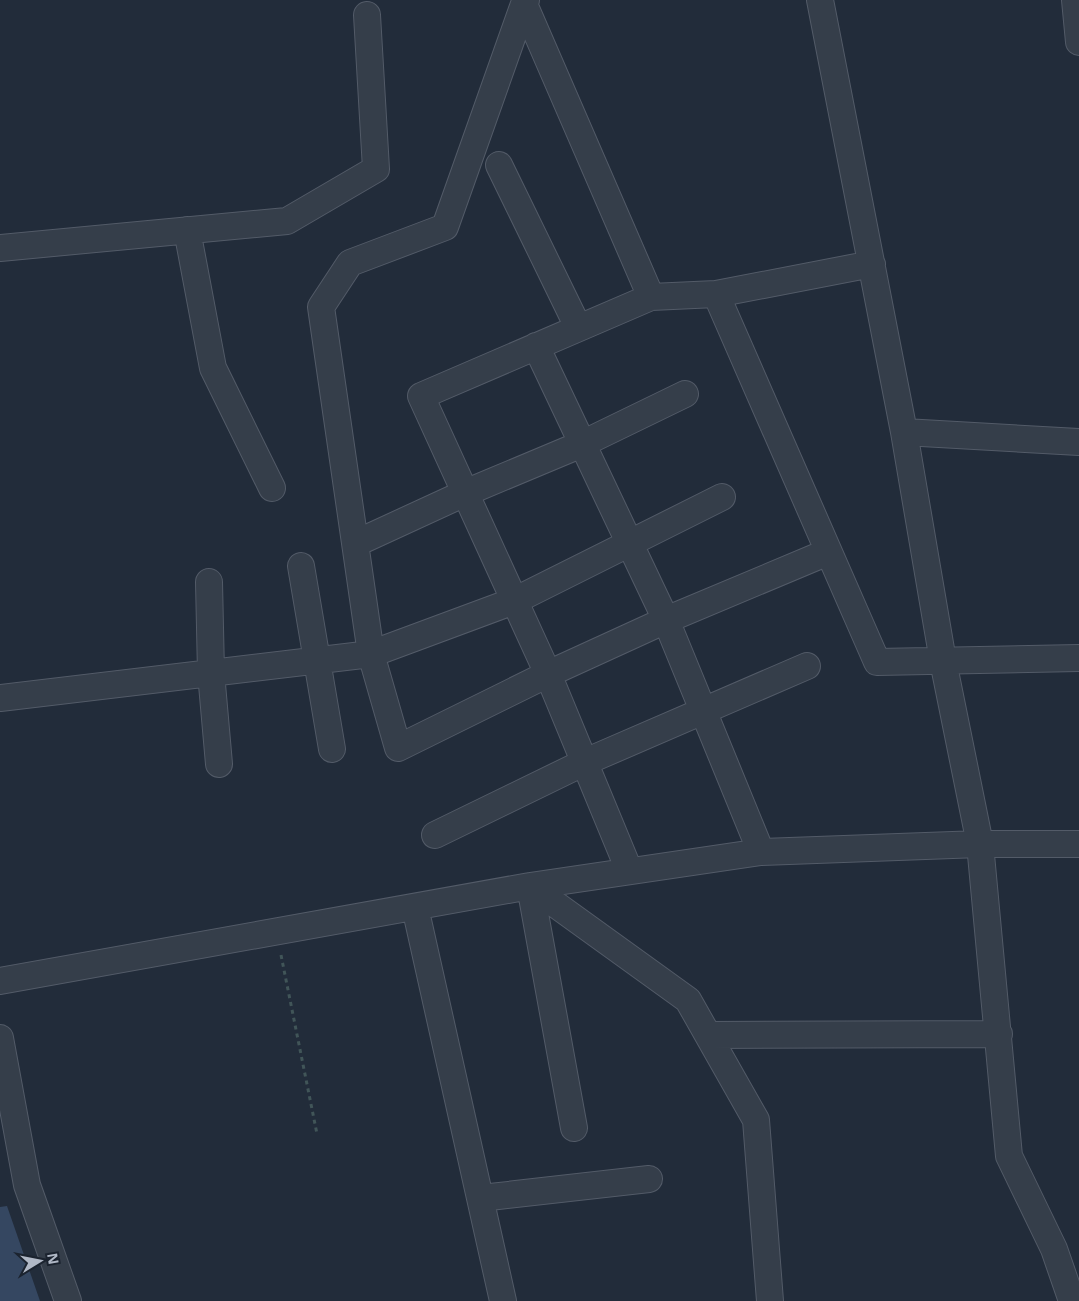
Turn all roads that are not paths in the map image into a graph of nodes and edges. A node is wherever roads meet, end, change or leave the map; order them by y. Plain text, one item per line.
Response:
1 (820, 0) edge
2 (1076, 0) edge
3 (525, 2) edge
4 (367, 15) dead end
5 (1079, 42) edge
6 (499, 166) dead end
7 (187, 230) junction
8 (0, 248) edge
9 (872, 264) junction
10 (716, 294) junction
11 (650, 297) junction
12 (578, 327) junction
13 (536, 346) junction
14 (685, 394) dead end
15 (904, 432) junction
16 (1079, 442) edge
17 (582, 444) junction
18 (272, 488) dead end
19 (465, 493) junction
20 (722, 497) dead end
21 (363, 540) dead end
22 (628, 542) junction
23 (828, 552) junction
24 (301, 566) dead end
25 (210, 582) dead end
26 (514, 600) junction
27 (666, 620) junction
28 (371, 654) junction
29 (1079, 658) edge
30 (317, 661) junction
31 (943, 662) junction
32 (807, 666) dead end
33 (211, 673) junction
34 (548, 674) junction
35 (0, 698) edge
36 (702, 710) junction
37 (332, 750) dead end
38 (584, 762) junction
39 (219, 764) dead end
40 (435, 835) dead end
41 (980, 844) junction
42 (1079, 844) edge
43 (761, 852) junction
44 (629, 870) junction
45 (530, 886) junction
46 (415, 907) junction
47 (0, 981) edge
48 (999, 1034) junction
49 (708, 1035) junction
50 (0, 1038) edge
51 (574, 1128) dead end
52 (649, 1179) dead end
53 (481, 1198) junction
54 (68, 1301) edge
55 (503, 1301) edge
56 (770, 1301) edge
57 (1072, 1301) edge

1 - 9 street
2 - 5 street
3 - 11 street
3 - 28 street
4 - 7 street
6 - 12 street
7 - 8 street
7 - 18 street
9 - 10 street
9 - 15 street
10 - 11 street
10 - 23 street
11 - 12 street
12 - 13 street
13 - 17 street
13 - 19 street
14 - 17 street
15 - 16 street
15 - 31 street
17 - 19 street
17 - 22 street
19 - 21 street
19 - 26 street
20 - 22 street
22 - 26 street
22 - 27 street
23 - 27 street
23 - 31 street
24 - 30 street
25 - 33 street
26 - 28 street
26 - 34 street
27 - 34 street
27 - 36 street
28 - 30 street
28 - 34 street
29 - 31 street
30 - 33 street
30 - 37 street
31 - 41 street
32 - 36 street
33 - 35 street
33 - 39 street
34 - 38 street
36 - 38 street
36 - 43 street
38 - 40 street
38 - 44 street
41 - 42 street
41 - 43 street
41 - 48 street
43 - 44 street
44 - 45 street
45 - 46 street
45 - 49 street
45 - 51 street
46 - 47 street
46 - 53 street
48 - 49 street
48 - 57 street
49 - 56 street
50 - 54 street
52 - 53 street
53 - 55 street

